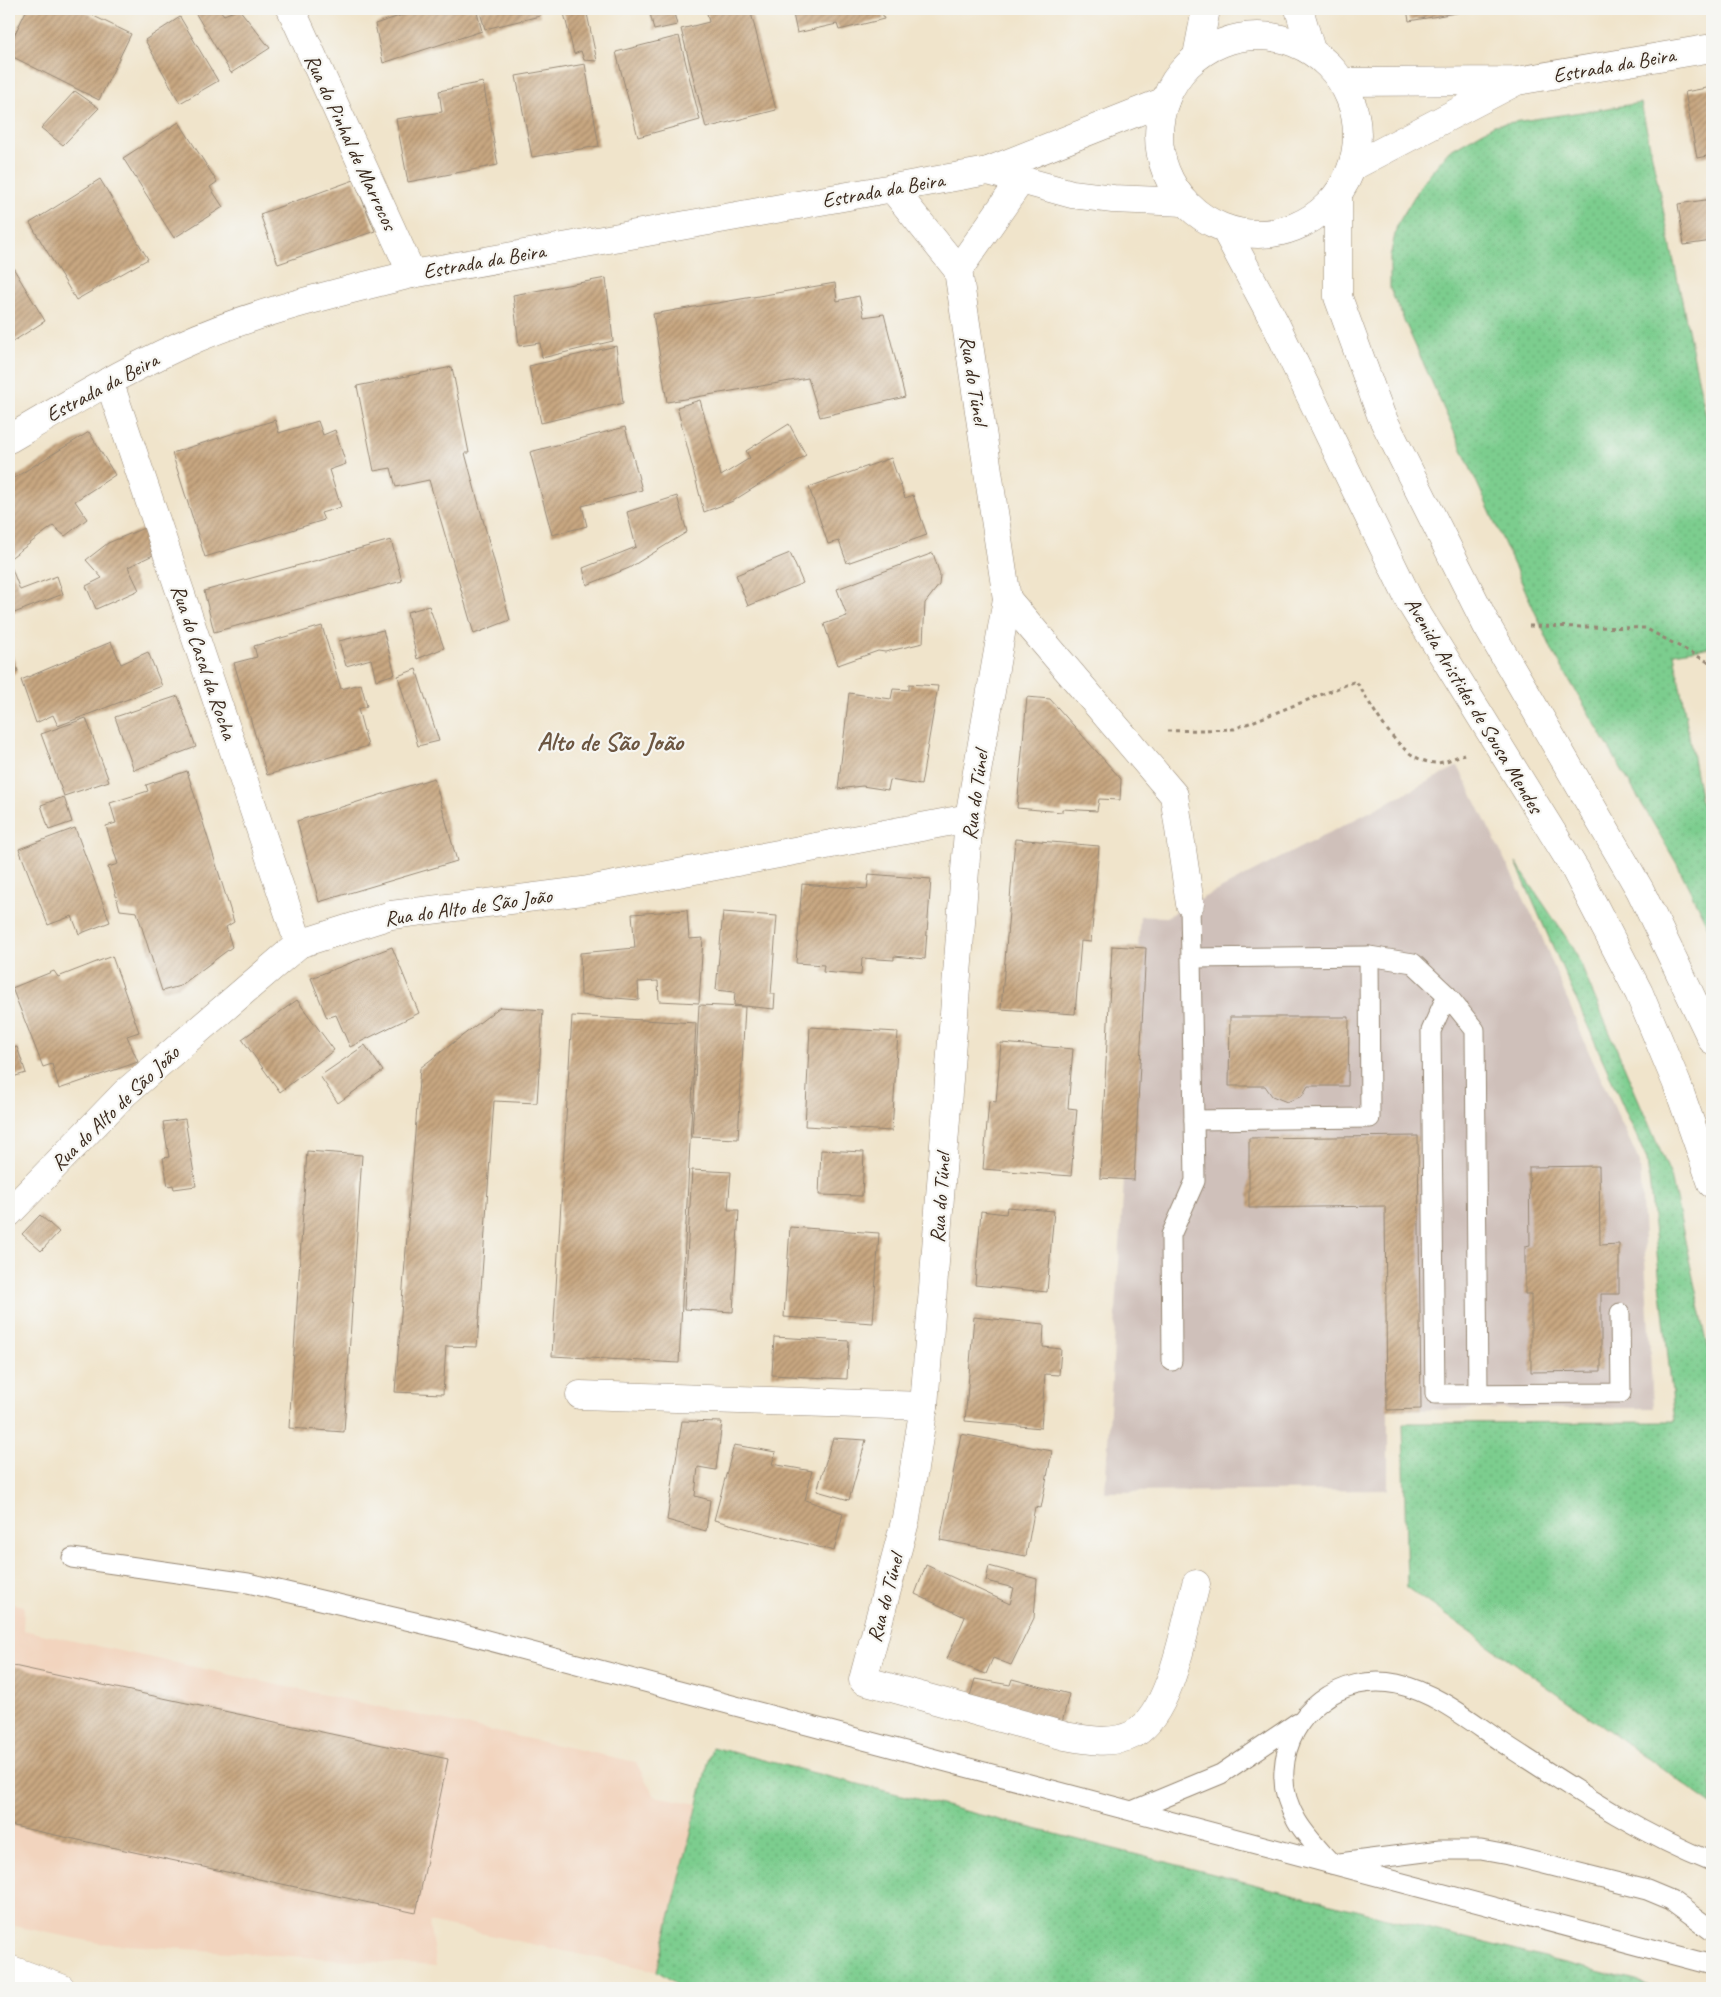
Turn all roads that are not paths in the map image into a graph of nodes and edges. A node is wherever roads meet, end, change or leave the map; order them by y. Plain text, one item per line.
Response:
1 (291, 9) edge
2 (1206, 9) edge
3 (1299, 9) edge
4 (1712, 48) edge
5 (1311, 50) junction
6 (1197, 56) junction
7 (1343, 82) junction
8 (1516, 82) junction
9 (1165, 101) junction
10 (1352, 168) junction
11 (988, 171) junction
12 (1021, 180) junction
13 (892, 188) junction
14 (1338, 196) junction
15 (1185, 202) junction
16 (1225, 230) junction
17 (958, 270) junction
18 (412, 274) junction
19 (109, 381) junction
20 (9, 438) edge
21 (1007, 599) junction
22 (969, 818) junction
23 (1190, 904) joint
24 (300, 944) junction
25 (1369, 956) junction
26 (1192, 958) junction
27 (1448, 995) junction
28 (1712, 1040) edge
29 (1194, 1120) junction
30 (1712, 1184) edge
31 (9, 1213) edge
32 (1620, 1313) dead end
33 (1172, 1361) dead end
34 (1478, 1394) junction
35 (580, 1395) dead end
36 (924, 1406) junction
37 (72, 1558) dead end
38 (1196, 1584) dead end
39 (1304, 1719) junction
40 (1132, 1811) junction
41 (1712, 1862) edge
42 (1332, 1864) junction
43 (1712, 1930) edge
44 (1712, 1965) edge
45 (9, 1969) edge
46 (61, 1988) edge

1 - 18 street, Rua do Pinhal de Marrocos
2 - 6 street
3 - 5 street
4 - 8 street, Estrada da Beira
5 - 6 street
5 - 7 street
6 - 9 street
7 - 8 street, Estrada da Beira
7 - 10 street
8 - 10 street, Estrada da Beira
9 - 11 street
9 - 15 street
10 - 14 street
11 - 12 street
11 - 13 street, Estrada da Beira
12 - 15 street
12 - 17 street
13 - 17 street
13 - 18 street, Estrada da Beira
14 - 16 street
14 - 28 street
15 - 16 street
16 - 30 street, Avenida Aristides de Sousa Mendes
17 - 21 street, Rua do Túnel
18 - 19 street, Estrada da Beira
19 - 20 street, Estrada da Beira
19 - 24 street, Rua do Casal da Rocha
21 - 22 street, Rua do Túnel
21 - 23 street
22 - 24 street, Rua do Alto de São João
22 - 36 street, Rua do Túnel
23 - 26 lane
24 - 31 street, Rua do Alto de São João
25 - 26 lane
25 - 27 lane
25 - 29 lane
26 - 29 lane
27 - 34 lane
27 - 34 lane
29 - 33 lane
32 - 34 lane
35 - 36 street
36 - 38 street, Rua do Túnel
37 - 40 lane
39 - 40 lane
39 - 41 lane
39 - 42 lane
40 - 42 lane
42 - 43 lane
42 - 44 lane
45 - 46 street

